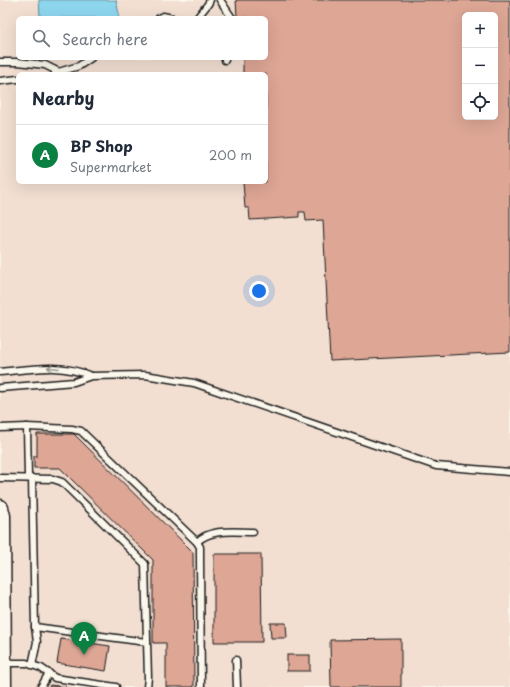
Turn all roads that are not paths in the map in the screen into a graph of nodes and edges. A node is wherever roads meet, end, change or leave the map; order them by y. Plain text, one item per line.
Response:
1 (210, 0) edge
2 (220, 0) edge
3 (199, 16) edge
4 (231, 16) edge
5 (89, 60) edge
6 (0, 62) edge
7 (55, 72) edge
8 (59, 72) edge
9 (16, 79) edge
10 (0, 81) edge
11 (0, 372) edge
12 (91, 376) junction
13 (0, 388) edge
14 (27, 427) junction
15 (0, 428) edge
16 (510, 472) edge
17 (0, 478) edge
18 (30, 478) junction
19 (0, 508) edge
20 (253, 532) dead end
21 (197, 542) junction
22 (35, 627) junction
23 (146, 642) junction
24 (236, 660) dead end
25 (3, 663) junction
26 (32, 665) junction
27 (49, 673) junction
28 (3, 687) edge
29 (41, 687) edge
30 (116, 687) edge
31 (146, 687) edge
32 (201, 687) edge
33 (237, 687) edge

1 - 3 lane
2 - 4 lane
5 - 8 lane
6 - 7 lane
9 - 10 lane
12 -> 11 lane
12 - 13 lane
12 - 16 lane
14 - 15 lane
14 - 18 lane
14 - 21 lane
17 - 18 lane
18 - 22 lane
18 - 23 lane
19 - 25 street
20 - 21 lane
21 - 32 lane
22 - 23 lane
22 - 26 lane
23 - 31 lane
24 - 33 lane
25 - 26 lane
25 - 28 street
26 - 27 lane
27 - 29 lane
27 - 30 lane

